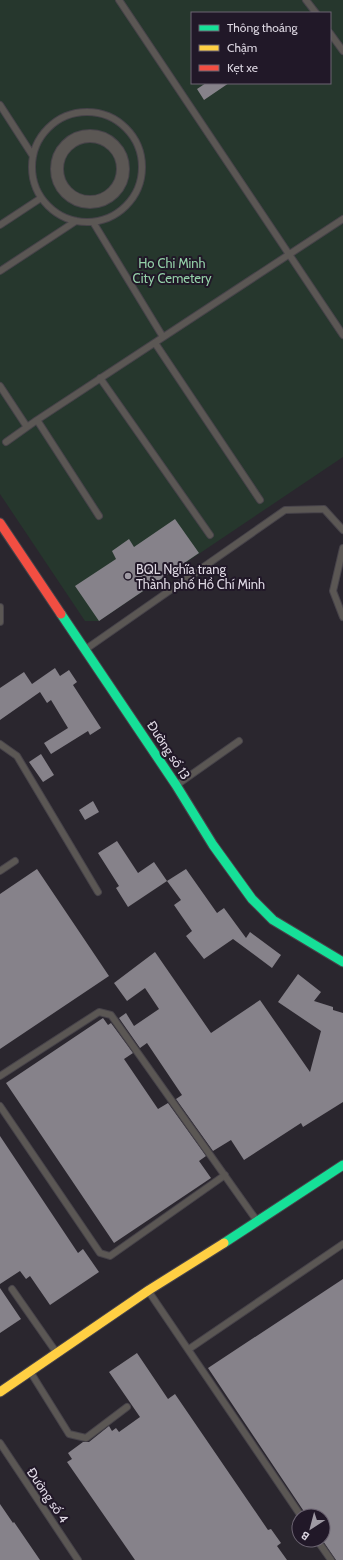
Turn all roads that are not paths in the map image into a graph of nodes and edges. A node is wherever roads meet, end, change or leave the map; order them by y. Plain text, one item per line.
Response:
1 (119, 0) edge
2 (306, 0) edge
3 (315, 12) edge
4 (331, 34) edge
5 (343, 52) edge
6 (0, 105) edge
7 (33, 156) junction
8 (41, 198) junction
9 (96, 201) joint
10 (343, 219) edge
11 (76, 221) junction
12 (93, 222) junction
13 (0, 224) edge
14 (288, 255) junction
15 (0, 271) edge
16 (343, 335) edge
17 (163, 337) junction
18 (155, 343) junction
19 (100, 378) junction
20 (0, 386) edge
21 (37, 420) junction
22 (27, 427) junction
23 (6, 442) dead end
24 (260, 500) dead end
25 (100, 516) dead end
26 (0, 523) edge
27 (343, 530) edge
28 (210, 535) dead end
29 (343, 548) edge
30 (0, 607) edge
31 (343, 617) edge
32 (0, 622) edge
33 (86, 649) junction
34 (239, 741) dead end
35 (0, 744) edge
36 (176, 785) junction
37 (15, 860) dead end
38 (0, 871) edge
39 (98, 892) dead end
40 (341, 958) edge
41 (0, 1076) edge
42 (0, 1106) edge
43 (343, 1165) edge
44 (225, 1174) junction
45 (258, 1222) junction
46 (343, 1244) edge
47 (12, 1288) dead end
48 (148, 1290) junction
49 (189, 1349) junction
50 (57, 1353) junction
51 (30, 1372) junction
52 (0, 1392) edge
53 (126, 1407) dead end
54 (0, 1443) edge
55 (296, 1508) edge
56 (323, 1548) edge
57 (78, 1560) edge
58 (331, 1560) edge

1 - 14 lane
2 - 3 lane
4 - 5 lane
6 - 7 lane
7 - 8 lane
7 - 12 lane
8 - 11 lane
8 - 13 lane
9 - 9 street
10 - 14 lane
11 - 12 lane
11 - 15 lane
12 - 17 lane
14 - 16 lane
14 - 17 lane
17 - 18 lane
18 - 19 lane
18 - 24 lane
19 - 21 lane
19 - 28 lane
20 - 22 lane
21 - 22 lane
21 - 25 lane
22 - 23 lane
26 - 33 street, Đường số 13
27 - 33 lane
29 - 31 lane
30 - 32 lane
33 - 36 street, Đường số 13
34 - 36 lane
35 - 39 lane
36 - 40 street, Đường số 13
37 - 38 lane
41 - 44 lane
42 - 44 lane
43 - 45 street
44 - 45 lane
45 - 48 street
46 - 49 lane
47 - 50 lane
48 - 49 lane
48 - 50 street
49 - 55 lane
50 - 51 street
51 - 52 street
51 - 53 lane
54 - 57 lane, Đường số 4
56 - 58 lane

